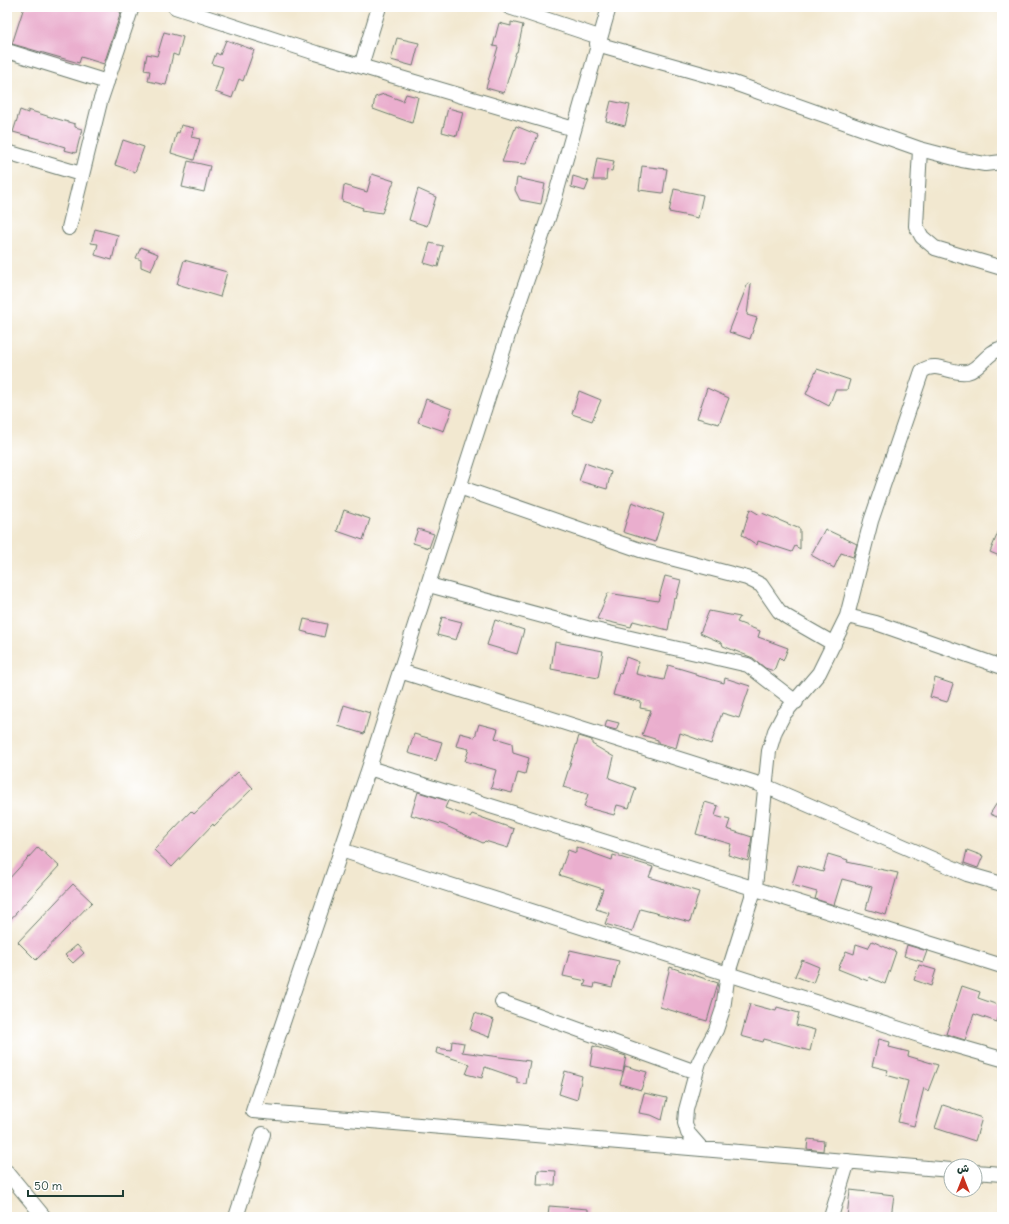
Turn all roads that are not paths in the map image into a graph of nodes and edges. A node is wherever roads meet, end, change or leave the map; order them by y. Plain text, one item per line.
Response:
1 (132, 7) edge
2 (175, 7) edge
3 (379, 7) edge
4 (509, 7) edge
5 (609, 7) edge
6 (598, 40) junction
7 (7, 50) edge
8 (361, 66) junction
9 (107, 82) junction
10 (574, 129) junction
11 (920, 149) junction
12 (7, 152) edge
13 (1002, 162) edge
14 (81, 174) junction
15 (68, 228) dead end
16 (1002, 268) edge
17 (1002, 348) edge
18 (459, 487) junction
19 (429, 585) junction
20 (847, 616) junction
21 (834, 644) junction
22 (1002, 667) edge
23 (400, 671) junction
24 (796, 702) junction
25 (369, 768) junction
26 (765, 786) junction
27 (341, 850) junction
28 (1002, 884) edge
29 (755, 887) junction
30 (1002, 966) edge
31 (728, 973) junction
32 (502, 1002) dead end
33 (1002, 1059) edge
34 (696, 1072) junction
35 (263, 1134) dead end
36 (702, 1149) junction
37 (848, 1161) junction
38 (943, 1169) edge
39 (7, 1172) edge
40 (983, 1173) edge
41 (1002, 1174) edge
42 (44, 1217) edge
43 (236, 1217) edge
44 (831, 1217) edge

1 - 9 street
2 - 8 street
3 - 8 street
4 - 6 street
5 - 6 street
6 - 10 street
6 - 11 street
7 - 9 street
8 - 10 street
9 - 14 street
10 - 18 street
11 - 13 street
11 - 16 street
12 - 14 street
14 - 15 street
17 - 20 street
18 - 19 street
18 - 21 street
19 - 23 street
19 - 24 street
20 - 21 street
20 - 22 street
21 - 24 street
23 - 25 street
23 - 26 street
24 - 26 street
25 - 27 street
25 - 29 street
26 - 28 street
26 - 29 street
27 - 31 street
27 - 36 street
29 - 30 street
29 - 31 street
31 - 33 street
31 - 34 street
32 - 34 street
34 - 36 street
35 - 43 street
36 - 37 street
37 - 38 street
37 - 44 street
39 - 42 street
40 - 41 street

